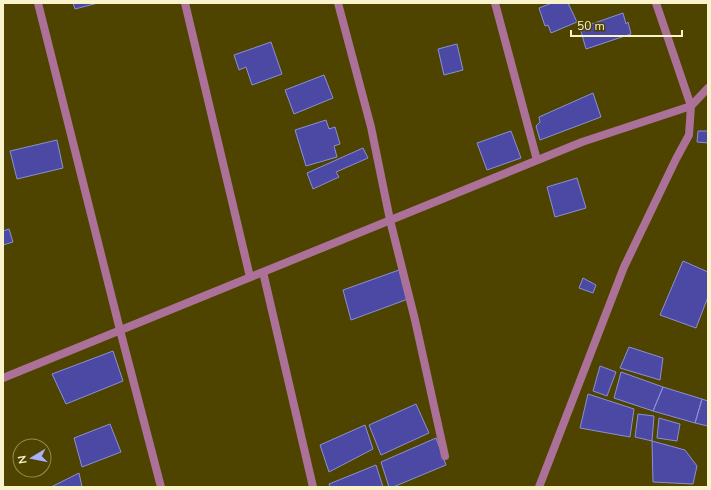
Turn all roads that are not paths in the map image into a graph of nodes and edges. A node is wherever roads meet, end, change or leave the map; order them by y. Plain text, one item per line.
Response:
1 (38, 3) edge
2 (185, 3) edge
3 (338, 3) edge
4 (495, 3) edge
5 (656, 3) edge
6 (708, 88) edge
7 (691, 106) junction
8 (537, 160) junction
9 (390, 220) junction
10 (263, 272) junction
11 (250, 277) junction
12 (120, 330) junction
13 (3, 378) edge
14 (445, 456) dead end
15 (161, 487) edge
16 (313, 487) edge
17 (539, 487) edge

1 - 12 street
2 - 11 street
3 - 9 street
4 - 8 street
5 - 7 street
6 - 7 street
7 - 8 street
7 - 17 street
8 - 9 street
9 - 10 street
9 - 14 street
10 - 11 street
10 - 16 street
11 - 12 street
12 - 13 street
12 - 15 street

